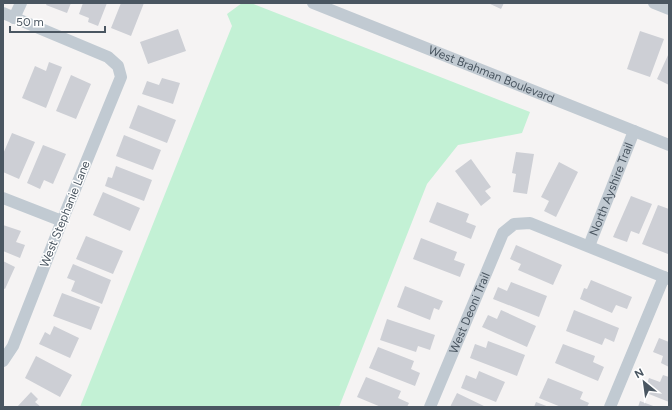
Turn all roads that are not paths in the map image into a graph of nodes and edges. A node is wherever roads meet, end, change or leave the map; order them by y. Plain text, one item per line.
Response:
1 (21, 3) edge
2 (313, 3) edge
3 (654, 3) edge
4 (669, 9) edge
5 (3, 14) edge
6 (14, 18) junction
7 (634, 131) junction
8 (669, 145) edge
9 (3, 198) edge
10 (62, 221) junction
11 (589, 246) junction
12 (667, 278) edge
13 (3, 361) edge
14 (430, 407) edge
15 (610, 407) edge

1 - 6 street
2 - 7 street, West Brahman Boulevard
3 - 4 street
5 - 6 street
6 - 10 street, West Stephanie Lane
7 - 8 street, West Brahman Boulevard
7 - 11 street, North Ayshire Trail
9 - 10 street
10 - 13 street, West Stephanie Lane
11 - 12 street
11 - 14 street, West Deoni Trail
12 - 15 street

